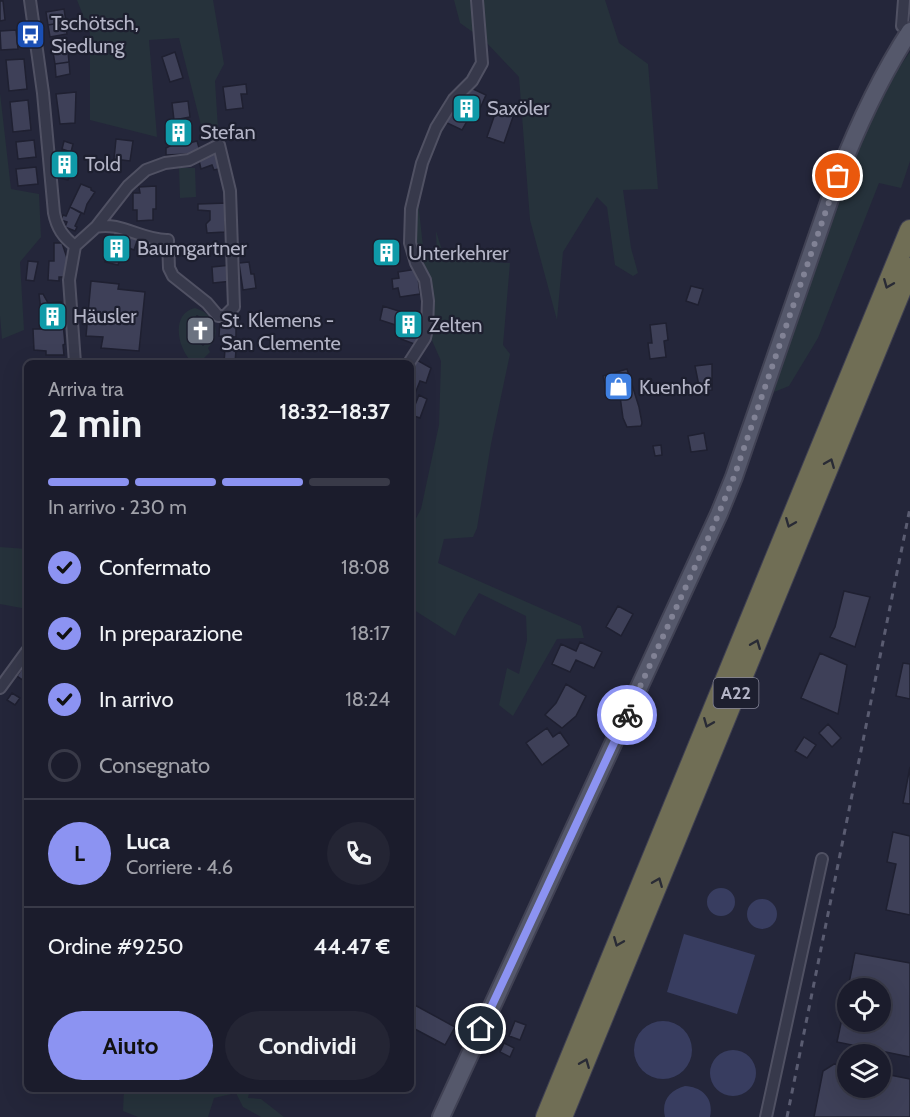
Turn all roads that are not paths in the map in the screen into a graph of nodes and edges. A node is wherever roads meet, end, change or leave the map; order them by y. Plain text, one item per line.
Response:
1 (30, 0) edge
2 (477, 0) edge
3 (904, 0) edge
4 (910, 31) edge
5 (96, 227) junction
6 (910, 230) edge
7 (75, 246) junction
8 (910, 268) edge
9 (75, 360) edge
10 (411, 360) edge
11 (24, 655) edge
12 (0, 688) edge
13 (822, 859) dead end
14 (441, 1117) edge
15 (546, 1117) edge
16 (562, 1117) edge
17 (766, 1117) edge

1 - 7 street
2 - 10 street
3 - 4 street
4 - 14 main road
5 - 5 street
5 - 7 street
6 -> 15 highway, A22
7 - 9 street
16 -> 8 highway, A22
11 - 12 street
13 - 17 street

